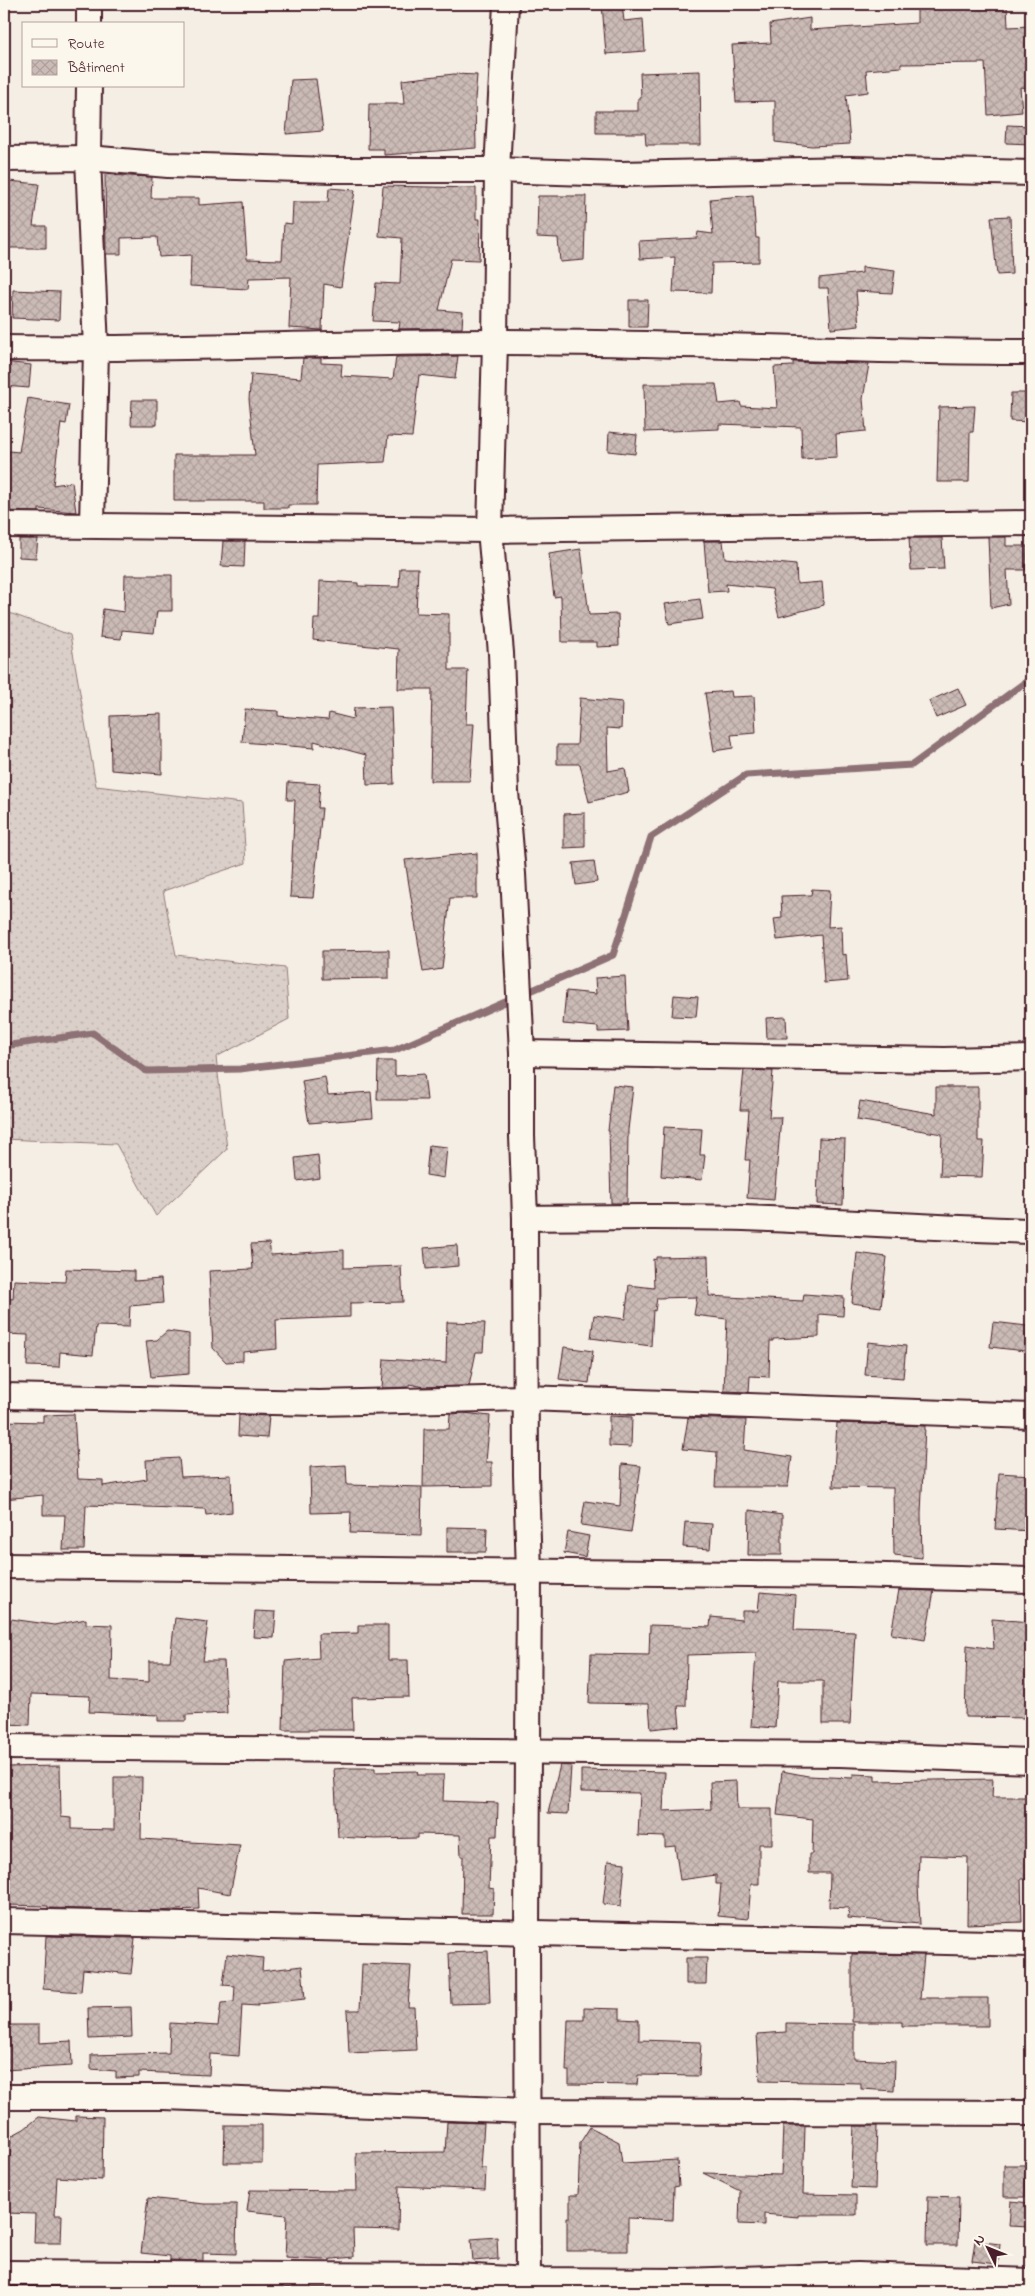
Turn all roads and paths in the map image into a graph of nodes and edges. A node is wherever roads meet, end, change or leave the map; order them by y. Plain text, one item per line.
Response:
1 (89, 4) edge
2 (506, 4) edge
3 (89, 22) edge
4 (89, 88) edge
5 (88, 158) junction
6 (4, 159) edge
7 (497, 170) junction
8 (1031, 173) edge
9 (495, 342) junction
10 (4, 348) edge
11 (96, 349) junction
12 (1031, 352) edge
13 (1031, 522) edge
14 (92, 524) junction
15 (4, 525) edge
16 (490, 530) junction
17 (522, 1053) junction
18 (1031, 1058) edge
19 (525, 1218) junction
20 (1031, 1230) edge
21 (4, 1396) edge
22 (526, 1398) junction
23 (1031, 1416) edge
24 (4, 1566) edge
25 (529, 1573) junction
26 (1031, 1580) edge
27 (4, 1747) edge
28 (529, 1752) junction
29 (1031, 1761) edge
30 (4, 1922) edge
31 (527, 1934) junction
32 (1031, 1944) edge
33 (4, 2097) edge
34 (528, 2110) junction
35 (1031, 2113) edge
36 (4, 2273) edge
37 (1031, 2281) edge
38 (858, 2284) edge
39 (528, 2286) edge

1 - 3 street
2 - 7 street
4 - 5 street
5 - 6 street
5 - 7 street
5 - 11 street
7 - 8 street
7 - 9 street
9 - 11 street
9 - 12 street
9 - 16 street
10 - 11 street
11 - 14 street
13 - 16 street
14 - 15 street
14 - 16 street
16 - 17 street
17 - 18 street
17 - 19 street
19 - 20 street
19 - 22 street
21 - 22 street
22 - 23 street
22 - 25 street
24 - 25 street
25 - 26 street
25 - 28 street
27 - 28 street
28 - 29 street
28 - 31 street
30 - 31 street
31 - 32 street
31 - 34 street
33 - 34 street
34 - 35 street
34 - 39 street
36 - 39 street
37 - 38 street
38 - 39 street

